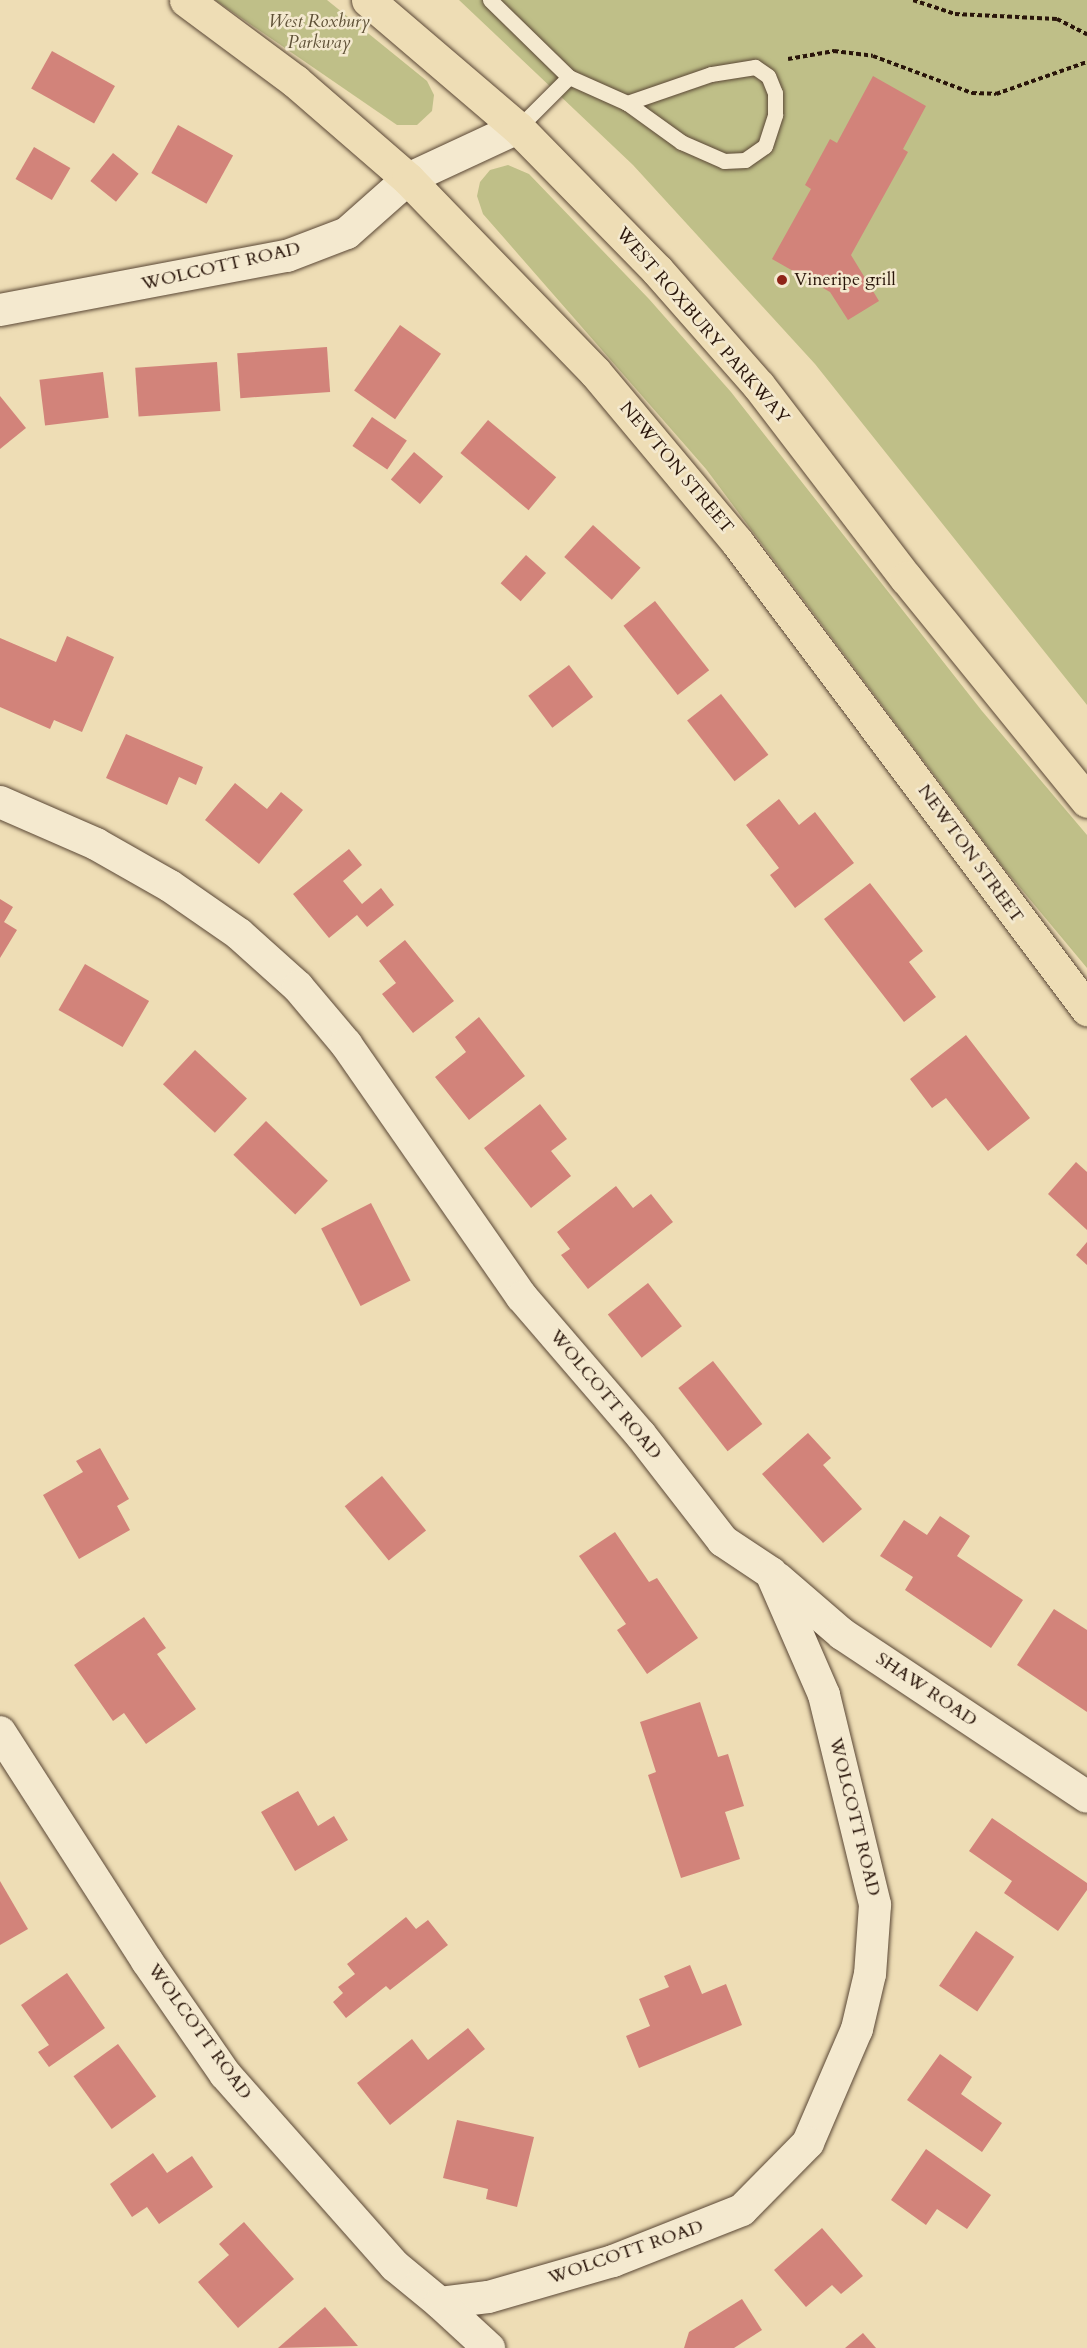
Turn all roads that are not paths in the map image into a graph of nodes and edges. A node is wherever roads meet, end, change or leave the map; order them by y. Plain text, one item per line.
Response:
1 (186, 0) edge
2 (368, 0) edge
3 (490, 0) edge
4 (569, 77) junction
5 (627, 103) junction
6 (518, 128) junction
7 (408, 179) junction
8 (0, 310) edge
9 (1087, 801) edge
10 (0, 802) edge
11 (1087, 1009) edge
12 (771, 1573) junction
13 (0, 1731) edge
14 (1087, 1797) edge
15 (440, 2303) junction
16 (489, 2348) edge

1 - 7 main road, NEWTON STREET
2 - 6 main road, WEST ROXBURY PARKWAY
3 - 4 lane
4 - 5 lane
4 - 6 lane
5 - 5 lane
6 - 7 street, WOLCOTT ROAD
6 - 9 main road, WEST ROXBURY PARKWAY
7 - 8 street, WOLCOTT ROAD
7 - 11 main road, NEWTON STREET
10 - 12 street, WOLCOTT ROAD
12 - 14 street, SHAW ROAD
12 - 15 street, WOLCOTT ROAD
13 - 15 street, WOLCOTT ROAD
15 - 16 street

